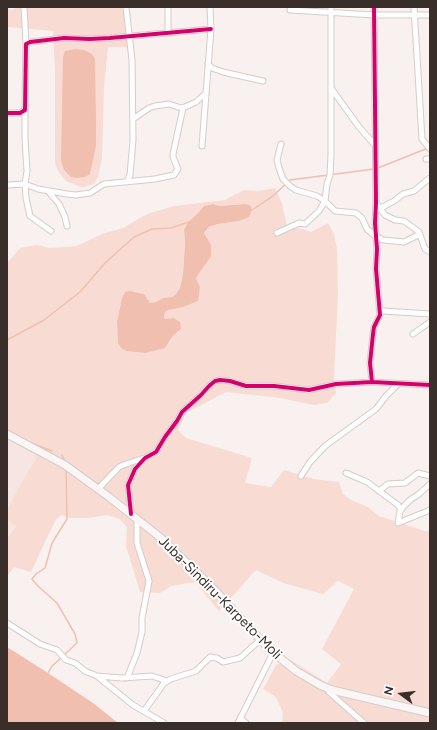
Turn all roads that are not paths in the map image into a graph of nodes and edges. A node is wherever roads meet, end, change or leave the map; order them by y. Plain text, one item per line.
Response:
1 (24, 7) edge
2 (126, 7) edge
3 (168, 7) edge
4 (210, 7) edge
5 (374, 7) edge
6 (414, 7) edge
7 (290, 10) dead end
8 (331, 10) edge
9 (374, 15) junction
10 (414, 15) junction
11 (430, 15) edge
12 (211, 29) junction
13 (168, 33) junction
14 (129, 36) junction
15 (26, 44) junction
16 (208, 64) junction
17 (263, 81) dead end
18 (331, 88) junction
19 (206, 93) junction
20 (183, 108) junction
21 (25, 110) junction
22 (7, 113) edge
23 (132, 119) junction
24 (281, 144) dead end
25 (374, 144) junction
26 (202, 146) dead end
27 (430, 149) edge
28 (430, 178) edge
29 (126, 182) junction
30 (25, 184) junction
31 (7, 185) edge
32 (47, 190) junction
33 (325, 201) junction
34 (376, 203) junction
35 (379, 209) junction
36 (67, 226) dead end
37 (51, 231) dead end
38 (277, 233) dead end
39 (420, 234) junction
40 (375, 236) junction
41 (430, 252) edge
42 (383, 311) dead end
43 (430, 314) edge
44 (430, 322) edge
45 (413, 334) dead end
46 (372, 382) junction
47 (398, 384) junction
48 (430, 385) edge
49 (7, 434) edge
50 (145, 458) junction
51 (346, 473) dead end
52 (301, 476) dead end
53 (430, 476) edge
54 (430, 484) edge
55 (98, 489) junction
56 (379, 491) junction
57 (401, 510) junction
58 (430, 510) edge
59 (131, 514) junction
60 (137, 520) junction
61 (7, 623) edge
62 (260, 640) junction
63 (273, 653) junction
64 (97, 676) junction
65 (127, 678) junction
66 (167, 681) junction
67 (329, 692) dead end
68 (144, 711) junction
69 (430, 713) edge
70 (239, 720) edge
71 (164, 723) edge
72 (246, 723) edge
73 (364, 723) edge

1 - 15 street
2 - 14 street
3 - 13 street
4 - 12 street
5 - 9 street
6 - 10 street
7 - 8 street
8 - 9 street
8 - 18 street
9 - 10 street
9 - 25 street
10 - 11 street
10 - 27 street
12 - 13 street
12 - 16 street
13 - 14 street
14 - 15 street
14 - 23 street
15 - 21 street
16 - 17 street
16 - 19 street
18 - 25 street
18 - 33 street
19 - 20 street
19 - 26 street
20 - 23 street
20 - 29 street
21 - 22 street
21 - 30 street
23 - 29 street
24 - 33 street
25 - 34 street
28 - 35 street
29 - 32 street
30 - 31 street
30 - 32 street
30 - 37 street
32 - 36 street
33 - 38 street
33 - 40 street
34 - 35 street
34 - 40 street
35 - 39 street
39 - 40 street
39 - 41 street
40 - 46 street
42 - 43 street
44 - 45 street
46 - 47 street
46 - 50 street
47 - 48 street
47 - 52 street
49 - 55 main road, Juba-Sindiru-Karpeto-Moli
50 - 55 street
50 - 59 street
51 - 56 street
53 - 56 street
54 - 57 street
55 - 59 main road, Juba-Sindiru-Karpeto-Moli
56 - 57 street
57 - 58 street
59 - 60 main road, Juba-Sindiru-Karpeto-Moli
60 - 62 main road, Juba-Sindiru-Karpeto-Moli
60 - 65 street
61 - 64 street
62 - 63 main road, Juba-Sindiru-Karpeto-Moli
62 - 66 street
63 - 69 main road, Juba-Sindiru-Karpeto-Moli
63 - 70 street
64 - 65 street
64 - 68 street
65 - 66 street
66 - 68 street
67 - 73 street
68 - 71 street
70 - 72 street

